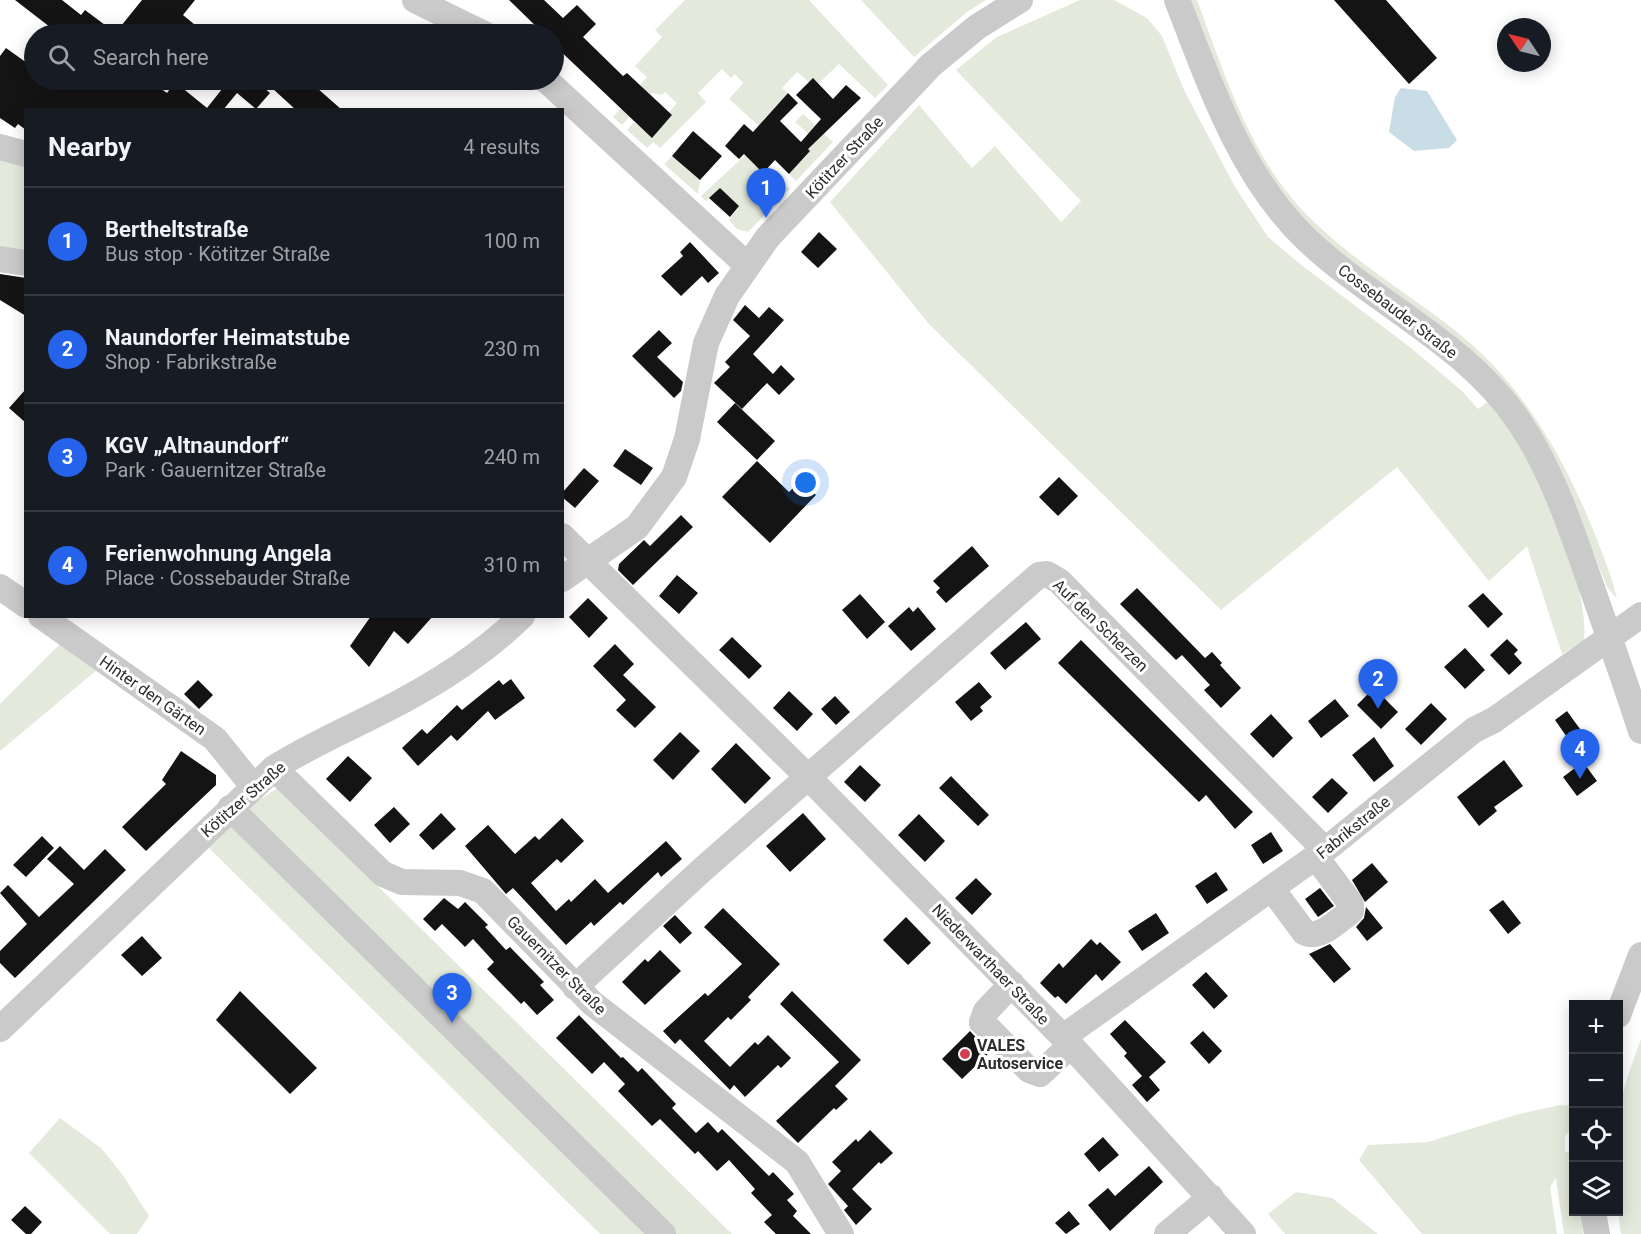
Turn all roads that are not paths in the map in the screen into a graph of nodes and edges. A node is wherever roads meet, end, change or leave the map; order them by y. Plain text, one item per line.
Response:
1 (415, 0) edge
2 (1020, 0) edge
3 (1177, 0) edge
4 (464, 24) edge
5 (557, 90) edge
6 (0, 147) edge
7 (24, 153) edge
8 (0, 259) edge
9 (24, 263) edge
10 (747, 265) junction
11 (564, 538) edge
12 (589, 560) junction
13 (564, 578) edge
14 (1641, 615) edge
15 (44, 618) edge
16 (520, 618) edge
17 (1610, 638) junction
18 (1641, 730) edge
19 (274, 768) junction
20 (808, 777) junction
21 (253, 786) junction
22 (230, 808) junction
23 (1321, 854) junction
24 (1272, 889) junction
25 (1641, 956) edge
26 (1012, 984) junction
27 (575, 987) junction
28 (1623, 1002) edge
29 (0, 1029) edge
30 (1067, 1041) junction
31 (1211, 1197) junction
32 (1594, 1216) edge
33 (663, 1234) edge
34 (841, 1234) edge
35 (1167, 1234) edge
36 (1243, 1234) edge
37 (1597, 1234) edge

1 - 4 street
2 - 10 street, Kötitzer Straße
3 - 17 street, Cossebauder Straße
5 - 10 street
6 - 7 street
8 - 9 street
10 - 12 street, Kötitzer Straße
11 - 12 street, Niederwarthaer Straße
12 - 13 street, Kötitzer Straße
12 - 20 street, Niederwarthaer Straße
14 - 17 street, Fabrikstraße
15 - 21 street, Hinter den Gärten
16 - 19 street, Kötitzer Straße
17 - 18 street, Cossebauder Straße
17 - 23 street, Fabrikstraße
19 - 21 street, Kötitzer Straße
19 - 27 street, Gauernitzer Straße
20 - 23 street, Auf den Scherzen
20 - 26 street, Niederwarthaer Straße
20 - 27 street
21 - 22 street, Kötitzer Straße
22 - 29 street, Kötitzer Straße
22 - 33 street
23 - 24 street, Fabrikstraße
23 - 24 street
24 - 30 street, Fabrikstraße
25 - 28 street
26 - 30 street, Niederwarthaer Straße
26 - 30 street, Fabrikstraße
27 - 34 street, Gauernitzer Straße
30 - 31 street, Niederwarthaer Straße
31 - 35 street
31 - 36 street, Niederwarthaer Straße
32 - 37 street

